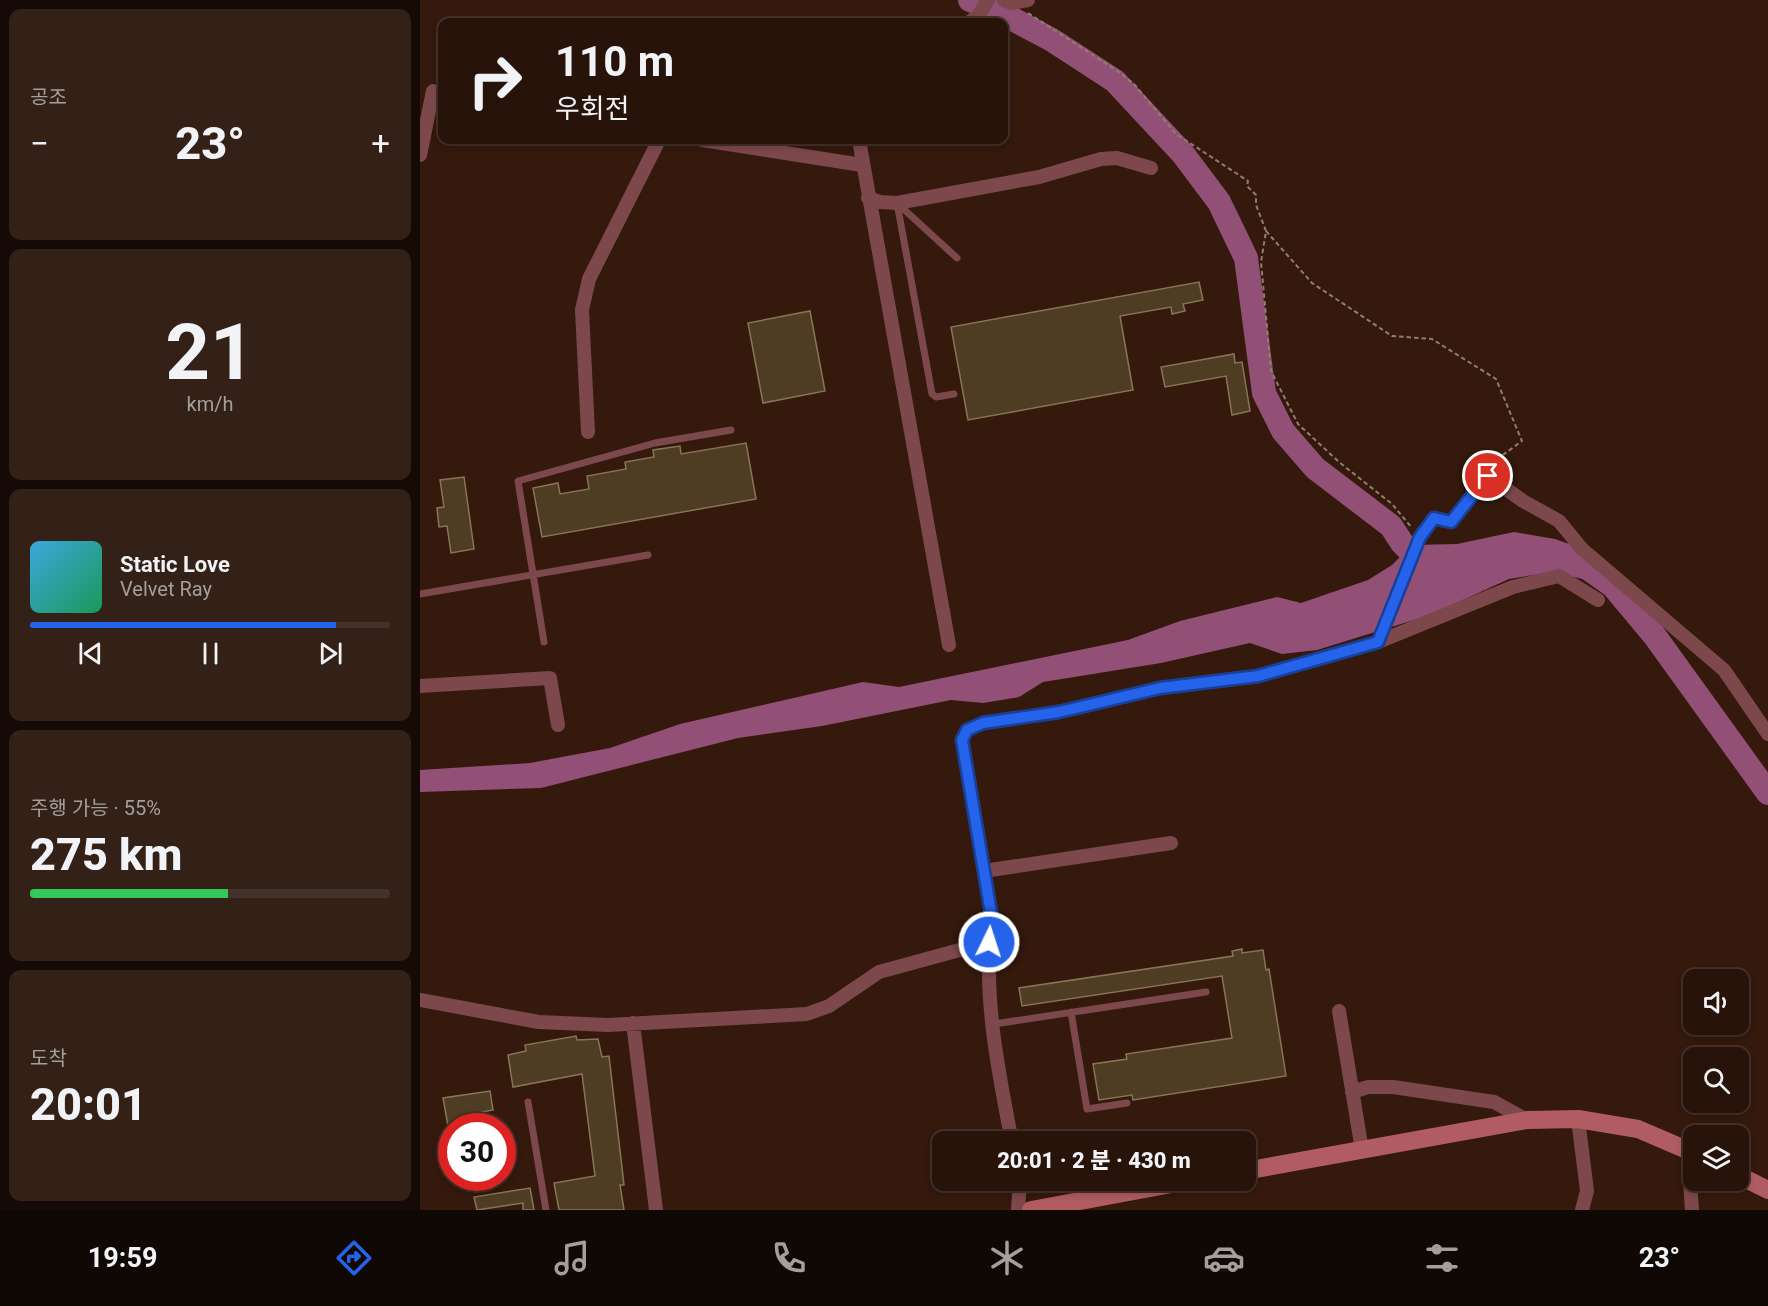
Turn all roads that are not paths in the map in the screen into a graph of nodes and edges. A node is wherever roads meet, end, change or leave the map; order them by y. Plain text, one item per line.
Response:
1 (988, 0) edge
2 (1028, 0) edge
3 (1007, 1) edge
4 (975, 18) edge
5 (432, 90) edge
6 (657, 144) edge
7 (728, 144) edge
8 (859, 144) edge
9 (420, 155) edge
10 (862, 165) junction
11 (1151, 168) dead end
12 (868, 198) junction
13 (897, 203) junction
14 (957, 258) dead end
15 (954, 394) dead end
16 (731, 430) dead end
17 (588, 432) dead end
18 (648, 555) dead end
19 (533, 574) junction
20 (420, 594) edge
21 (1598, 600) dead end
22 (1380, 637) junction
23 (544, 642) dead end
24 (949, 645) dead end
25 (420, 686) edge
26 (558, 725) dead end
27 (1768, 734) edge
28 (1171, 843) dead end
29 (984, 871) junction
30 (989, 942) junction
31 (1206, 992) dead end
32 (420, 1000) edge
33 (1339, 1011) dead end
34 (1071, 1012) junction
35 (633, 1023) junction
36 (994, 1024) junction
37 (1352, 1092) junction
38 (528, 1102) dead end
39 (1127, 1103) dead end
40 (1578, 1119) junction
41 (1527, 1120) junction
42 (1010, 1131) edge
43 (1683, 1149) edge
44 (1362, 1150) junction
45 (1256, 1169) edge
46 (1749, 1180) edge
47 (1768, 1190) edge
48 (1019, 1191) edge
49 (1134, 1191) edge
50 (1692, 1191) edge
51 (546, 1210) edge
52 (656, 1210) edge
53 (1018, 1210) edge
54 (1031, 1210) edge
55 (1582, 1210) edge
56 (1692, 1210) edge

1 - 4 street
2 - 3 street
5 - 9 street
6 - 17 street
7 - 10 street
8 - 10 street
10 - 12 street
11 - 13 street
12 - 13 street
12 - 24 street
13 - 14 lane
13 - 15 lane
16 - 19 lane
18 - 19 lane
19 - 20 lane
19 - 23 lane
21 - 22 street
22 - 27 street
22 - 29 street
25 - 26 street
28 - 29 street
29 - 30 street
30 - 35 street
30 - 36 street
31 - 34 lane
32 - 35 street
33 - 37 street
34 - 36 lane
34 - 39 lane
35 - 52 street
36 - 42 street
37 - 41 street
37 - 44 street
38 - 51 lane
40 - 41 street
40 - 43 street
40 - 55 street
41 - 44 street
44 - 45 street
46 - 47 street
48 - 53 street
49 - 54 street
50 - 56 street

